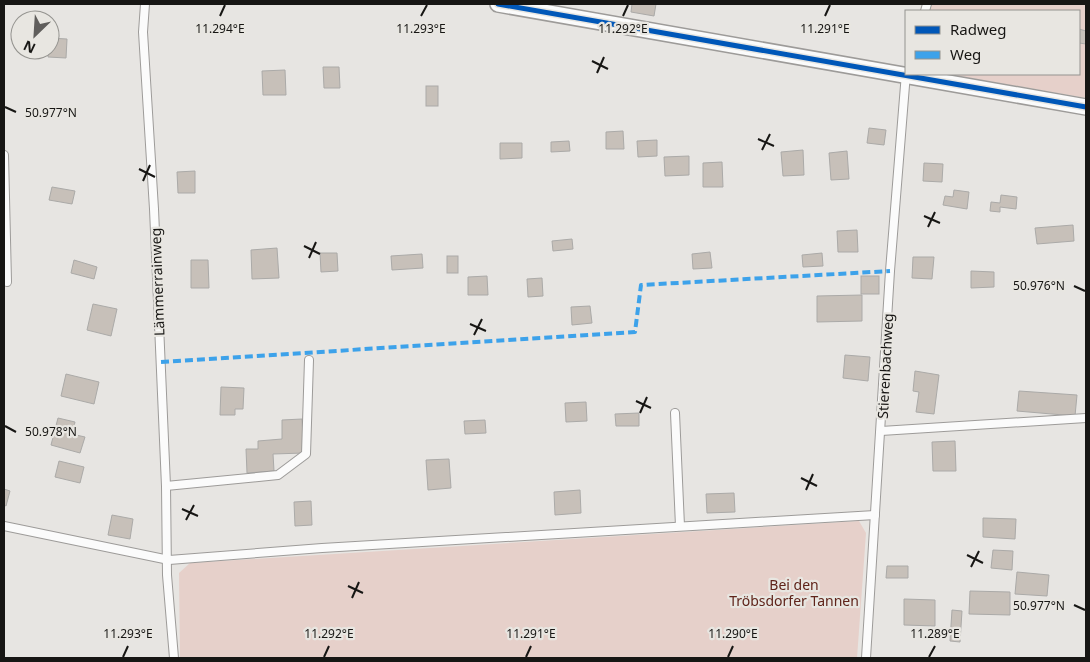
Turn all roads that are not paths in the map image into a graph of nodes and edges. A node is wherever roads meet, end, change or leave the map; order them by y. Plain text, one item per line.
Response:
1 (145, 4) edge
2 (498, 4) edge
3 (905, 74) edge
4 (906, 75) edge
5 (911, 75) edge
6 (1086, 107) edge
7 (4, 155) edge
8 (6, 282) dead end
9 (309, 360) dead end
10 (675, 413) dead end
11 (1086, 418) edge
12 (881, 431) junction
13 (166, 486) junction
14 (875, 515) junction
15 (4, 526) edge
16 (680, 526) junction
17 (168, 560) junction
18 (174, 658) edge
19 (866, 658) edge

1 - 13 lane, Lämmerrainweg
2 - 3 street
4 - 12 lane, Stierenbachweg
5 - 6 street
7 - 8 lane
9 - 13 lane
10 - 16 lane
11 - 12 lane
12 - 14 lane, Stierenbachweg
13 - 17 lane, Lämmerrainweg
14 - 16 lane
14 - 19 lane, Stierenbachweg
15 - 17 lane
16 - 17 lane
17 - 18 lane, Lämmerrainweg

